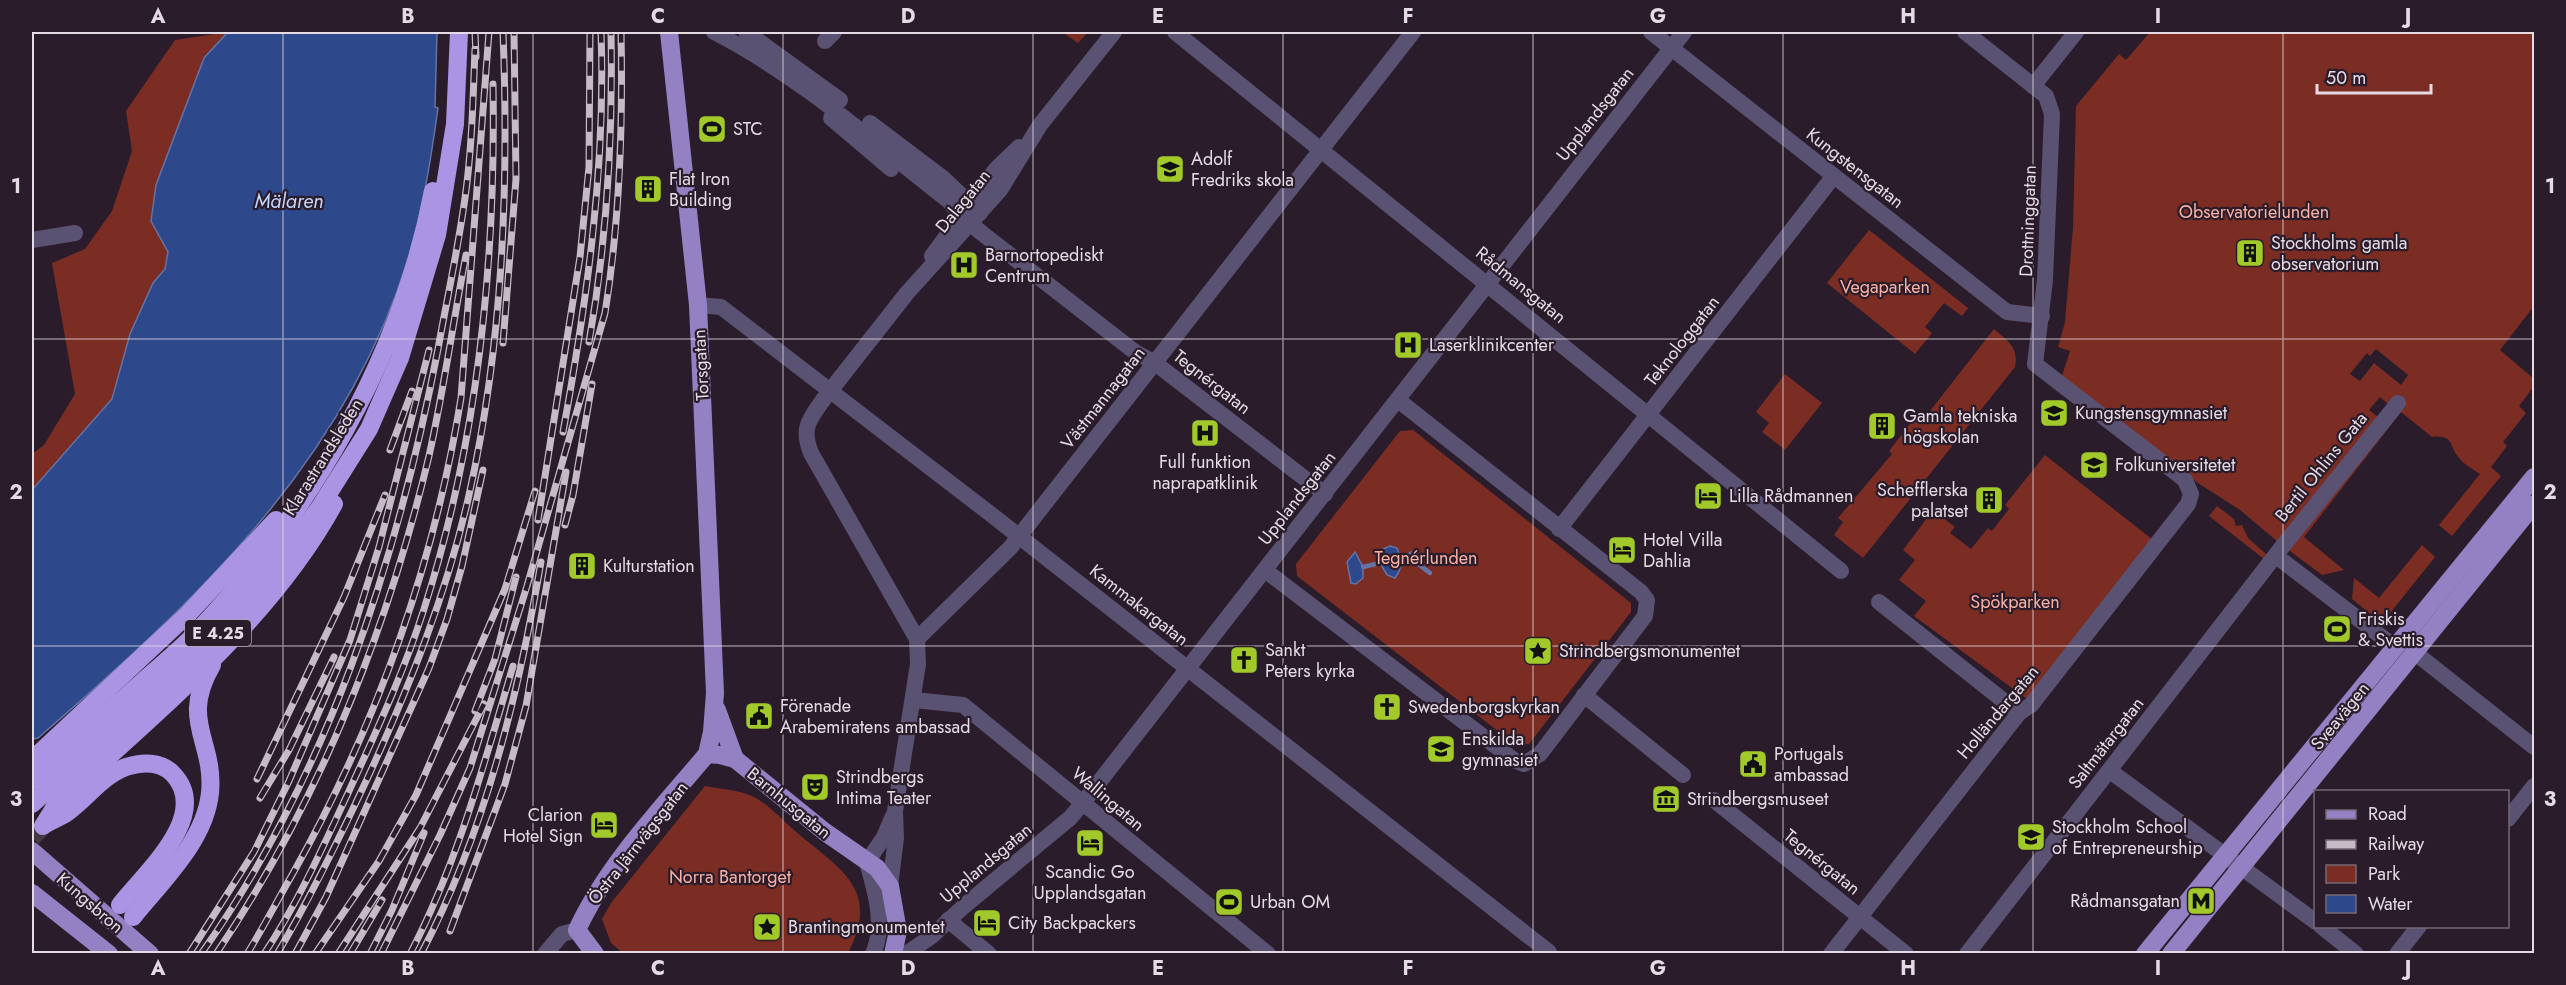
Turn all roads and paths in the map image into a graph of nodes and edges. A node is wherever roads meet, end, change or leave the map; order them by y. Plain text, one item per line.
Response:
1 (450, 32) edge
2 (459, 32) edge
3 (669, 32) edge
4 (746, 32) edge
5 (1114, 32) edge
6 (1175, 32) edge
7 (1413, 32) edge
8 (1651, 32) edge
9 (1684, 32) edge
10 (1965, 32) edge
11 (2076, 32) edge
12 (723, 34) edge
13 (1672, 48) junction
14 (2033, 86) junction
15 (1040, 125) junction
16 (1320, 150) junction
17 (1833, 177) junction
18 (970, 214) junction
19 (75, 233) dead end
20 (32, 240) edge
21 (1489, 284) junction
22 (698, 305) junction
23 (2042, 316) junction
24 (1155, 363) junction
25 (1398, 400) junction
26 (2398, 403) dead end
27 (1649, 414) junction
28 (369, 429) junction
29 (2535, 477) edge
30 (1325, 494) junction
31 (2191, 494) joint
32 (304, 498) junction
33 (2535, 504) edge
34 (1559, 529) junction
35 (1019, 536) junction
36 (2276, 556) junction
37 (1266, 571) junction
38 (1841, 571) dead end
39 (1879, 602) dead end
40 (916, 639) junction
41 (2396, 647) junction
42 (220, 651) junction
43 (2414, 652) junction
44 (1188, 669) junction
45 (1584, 695) junction
46 (914, 700) junction
47 (714, 701) junction
48 (2019, 713) junction
49 (2535, 747) edge
50 (707, 754) junction
51 (735, 759) junction
52 (32, 760) edge
53 (2109, 771) junction
54 (1683, 775) dead end
55 (32, 781) edge
56 (2535, 786) edge
57 (1714, 800) dead end
58 (32, 804) edge
59 (1082, 804) junction
60 (895, 811) junction
61 (2509, 818) edge
62 (32, 851) edge
63 (2225, 856) junction
64 (867, 862) junction
65 (2242, 867) junction
66 (890, 886) junction
67 (32, 893) edge
68 (125, 917) junction
69 (1860, 917) junction
70 (108, 919) junction
71 (948, 920) junction
72 (2314, 921) edge
73 (2322, 928) edge
74 (2418, 928) edge
75 (577, 930) junction
76 (91, 939) junction
77 (107, 952) edge
78 (1549, 952) edge
79 (150, 954) edge
80 (545, 954) edge
81 (596, 954) edge
82 (873, 954) edge
83 (893, 954) edge
84 (906, 954) edge
85 (989, 954) edge
86 (1268, 954) edge
87 (1831, 954) edge
88 (1906, 954) edge
89 (1967, 954) edge
90 (2145, 954) edge
91 (2171, 954) edge
92 (2356, 954) edge
93 (2397, 954) edge

1 - 32 highway, Klarastrandsleden / E 4.25
2 - 28 highway, Klarastrandsleden / E 4.25
3 - 22 main road, Torsgatan
4 - 18 street, Tegnérgatan
5 - 15 street, Dalagatan
6 - 16 street, Rådmansgatan
7 - 16 street, Västmannagatan
8 - 13 street, Kungstensgatan
9 - 13 street, Upplandsgatan
10 - 14 street, Drottninggatan
11 - 14 street
12 - 18 street, Tegnérgatan
13 - 17 street, Kungstensgatan
13 - 21 street, Upplandsgatan
14 - 23 street, Drottninggatan
15 - 18 street, Dalagatan
15 - 18 street, Dalagatan
16 - 21 street, Rådmansgatan
16 - 24 street, Västmannagatan
17 - 23 street, Kungstensgatan
17 - 27 street, Teknologgatan
18 - 24 street, Tegnérgatan
18 - 40 street, Dalagatan, bridge
19 - 20 street
21 - 25 street, Upplandsgatan
21 - 27 street, Rådmansgatan
22 - 35 street, Kammakargatan
22 - 47 main road, Torsgatan
23 - 31 street, Drottninggatan
24 - 30 street, Tegnérgatan
24 - 35 street, Västmannagatan
25 - 30 street, Upplandsgatan
25 - 34 street
26 - 36 street, Bertil Ohlins Gata
27 - 34 street, Teknologgatan
27 - 38 street, Rådmansgatan
28 - 42 highway
28 - 58 highway, Klarastrandsleden / E 4.25
29 - 41 main road, Sveavägen
30 - 37 street, Upplandsgatan
31 - 48 street, Holländargatan
32 - 52 highway
32 - 55 highway, Klarastrandsleden / E 4.25
33 - 43 main road, Sveavägen
34 - 45 street
35 - 40 street, Västmannagatan
35 - 44 street, Kammakargatan
36 - 41 street
36 - 53 street, Saltmätargatan
37 - 44 street, Upplandsgatan
37 - 45 street
39 - 48 street
40 - 46 street
41 - 63 main road, Sveavägen
42 - 68 highway
42 - 68 highway
43 - 49 street
43 - 65 main road, Sveavägen
44 - 59 street, Upplandsgatan
44 - 78 street, Kammakargatan
45 - 54 street
46 - 59 street, Wallingatan
46 - 60 street
47 - 50 main road, Torsgatan
47 - 51 main road, Torsgatan
48 - 69 street, Holländargatan
50 - 51 main road, Barnhusgatan
50 - 75 main road, Östra Järnvägsgatan
51 - 64 main road, Barnhusgatan
53 - 63 street
53 - 89 street, Saltmätargatan
56 - 61 street
57 - 69 street, Tegnérgatan
59 - 71 street, Upplandsgatan
59 - 86 street, Wallingatan
60 - 64 street
60 - 66 street
62 - 70 main road, Kungsbron
63 - 65 street
63 - 90 main road, Sveavägen
64 - 66 main road, Barnhusgatan
64 - 82 street
65 - 72 street
65 - 91 main road, Sveavägen
66 - 83 main road
67 - 76 main road, Kungsbron
68 - 70 main road
68 - 77 main road
68 - 79 main road, Kungsbron
69 - 87 street, Holländargatan
69 - 88 street, Tegnérgatan
70 - 76 main road
71 - 84 street, Upplandsgatan
71 - 85 street
73 - 92 street
74 - 93 street
75 - 80 street, Östra Järnvägsgatan
75 - 81 main road
76 - 77 main road, Kungsbron

